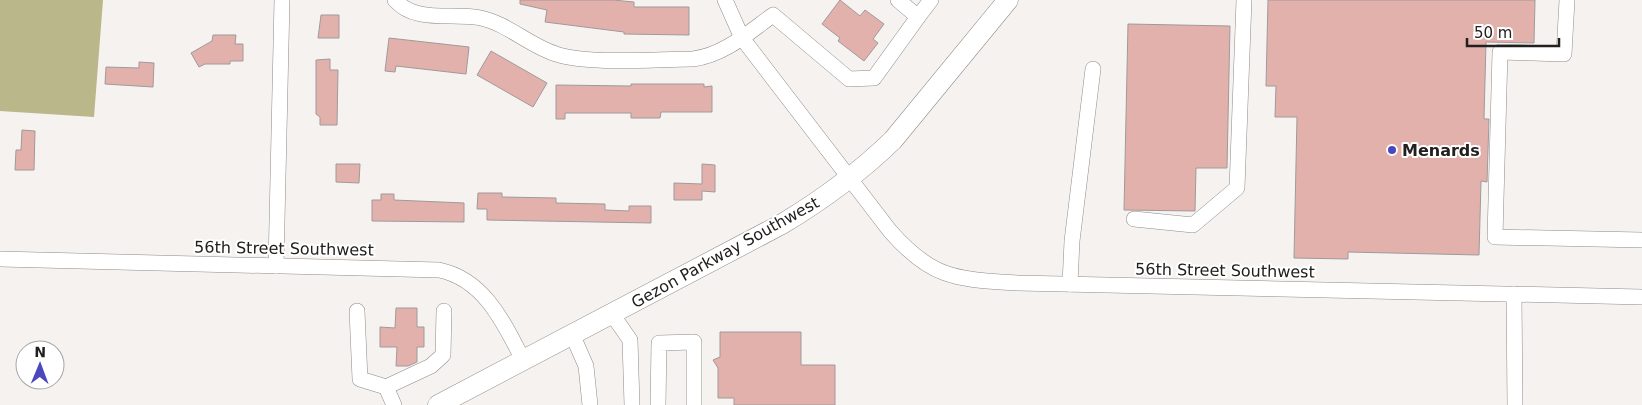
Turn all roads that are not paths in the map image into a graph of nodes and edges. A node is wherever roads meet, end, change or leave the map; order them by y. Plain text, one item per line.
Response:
1 (282, 0) edge
2 (725, 0) edge
3 (898, 0) edge
4 (931, 0) edge
5 (1008, 0) edge
6 (1244, 0) edge
7 (1567, 0) edge
8 (396, 1) edge
9 (918, 17) junction
10 (742, 38) junction
11 (1093, 69) dead end
12 (850, 178) junction
13 (1134, 219) dead end
14 (1642, 240) edge
15 (0, 259) edge
16 (276, 266) junction
17 (1070, 284) junction
18 (1514, 294) junction
19 (1642, 297) edge
20 (357, 311) dead end
21 (444, 311) dead end
22 (612, 314) junction
23 (572, 334) junction
24 (523, 360) junction
25 (386, 387) junction
26 (394, 405) edge
27 (438, 405) edge
28 (590, 405) edge
29 (632, 405) edge
30 (658, 405) edge
31 (694, 405) edge
32 (1515, 405) edge

1 - 16 street
2 - 10 street, 56th Street Southwest
3 - 9 street
4 - 9 street
5 - 12 main road, Gezon Parkway Southwest
6 - 13 street
7 - 14 street
8 - 10 street
9 - 10 street
10 - 12 street, 56th Street Southwest
11 - 17 street
12 - 17 street, 56th Street Southwest
12 - 22 main road, Gezon Parkway Southwest
15 - 16 street, 56th Street Southwest
16 - 24 street, 56th Street Southwest
17 - 18 street, 56th Street Southwest
18 - 19 street, 56th Street Southwest
18 - 32 street
20 - 25 street
21 - 25 street
22 - 23 main road, Gezon Parkway Southwest
22 - 29 street
23 - 24 main road, Gezon Parkway Southwest
23 - 28 street
24 - 27 main road, Gezon Parkway Southwest
25 - 26 street
30 - 31 street

